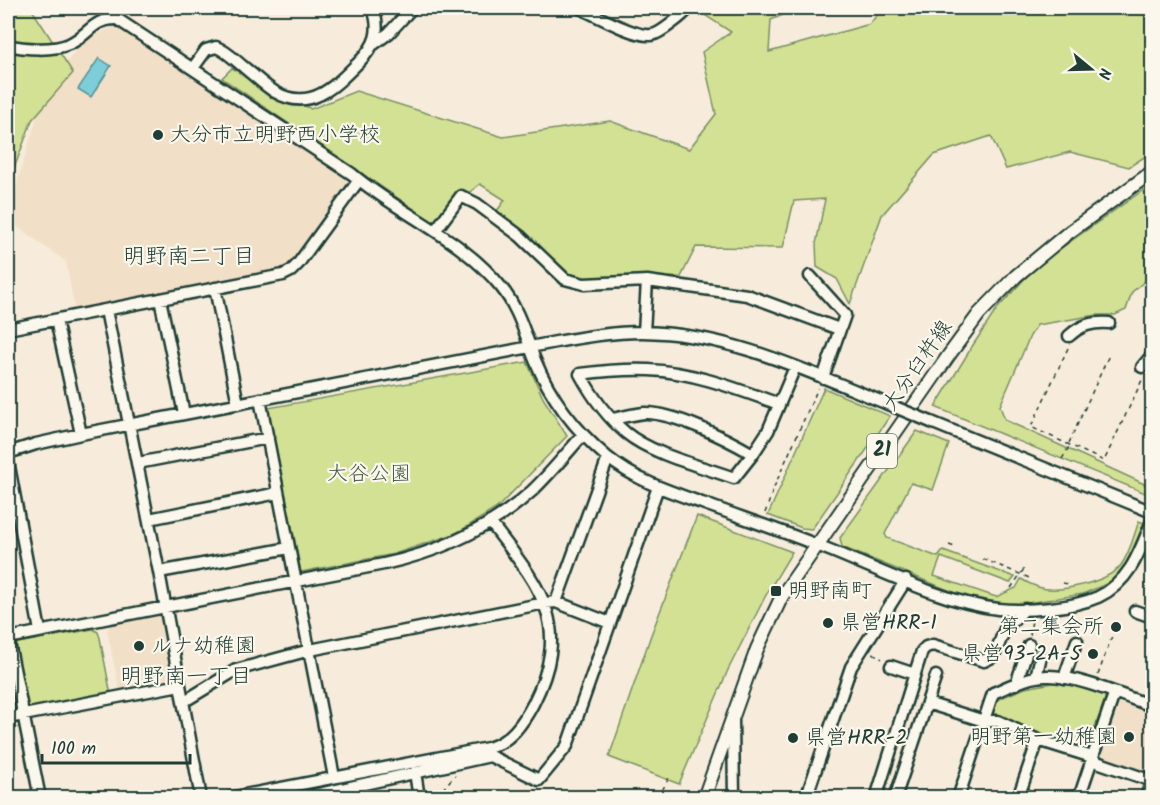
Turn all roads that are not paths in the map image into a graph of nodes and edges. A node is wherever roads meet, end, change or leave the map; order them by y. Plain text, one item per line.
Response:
1 (373, 8) edge
2 (412, 8) edge
3 (580, 8) edge
4 (688, 8) edge
5 (374, 44) junction
6 (8, 45) edge
7 (193, 68) junction
8 (1152, 172) edge
9 (359, 180) junction
10 (435, 231) junction
11 (810, 276) dead end
12 (647, 281) junction
13 (215, 288) junction
14 (160, 299) junction
15 (106, 310) junction
16 (56, 320) junction
17 (1109, 323) dead end
18 (8, 329) edge
19 (839, 329) junction
20 (644, 332) junction
21 (1069, 342) road end
22 (530, 348) junction
23 (1152, 355) edge
24 (795, 367) junction
25 (1142, 367) dead end
26 (821, 382) junction
27 (260, 399) junction
28 (238, 404) junction
29 (779, 404) junction
30 (184, 414) junction
31 (612, 419) junction
32 (130, 424) junction
33 (81, 434) junction
34 (582, 436) junction
35 (268, 438) junction
36 (8, 453) edge
37 (753, 454) junction
38 (608, 458) junction
39 (8, 461) edge
40 (138, 463) junction
41 (658, 487) junction
42 (278, 493) junction
43 (1152, 513) edge
44 (149, 519) junction
45 (1152, 521) edge
46 (490, 522) junction
47 (817, 545) junction
48 (289, 548) junction
49 (159, 573) junction
50 (906, 580) junction
51 (296, 582) junction
52 (550, 603) junction
53 (165, 607) junction
54 (1029, 609) junction
55 (1135, 611) dead end
56 (1152, 618) edge
57 (610, 623) junction
58 (40, 631) junction
59 (8, 638) edge
60 (1077, 641) dead end
61 (1029, 645) road end
62 (310, 650) junction
63 (1041, 657) dead end
64 (891, 666) road end
65 (915, 674) junction
66 (936, 676) dead end
67 (1036, 677) junction
68 (1064, 678) junction
69 (1016, 684) junction
70 (180, 685) junction
71 (1114, 694) junction
72 (183, 702) junction
73 (927, 703) junction
74 (1152, 706) edge
75 (734, 714) junction
76 (22, 715) junction
77 (8, 718) edge
78 (984, 721) junction
79 (1038, 740) junction
80 (489, 752) junction
81 (1092, 758) junction
82 (415, 772) junction
83 (334, 777) junction
84 (1152, 780) edge
85 (8, 785) edge
86 (8, 798) edge
87 (40, 798) edge
88 (201, 798) edge
89 (229, 798) edge
90 (301, 798) edge
91 (419, 798) edge
92 (704, 798) edge
93 (734, 798) edge
94 (806, 798) edge
95 (876, 798) edge
96 (895, 798) edge
97 (958, 798) edge
98 (1018, 798) edge
99 (1079, 798) edge
100 (1146, 798) edge

1 - 5 street
2 - 5 street
3 - 4 street
5 - 7 street
6 - 7 street
7 - 9 street
8 - 47 main road, 大分臼杵線 / 21
9 - 10 street
9 - 13 street
10 - 12 street
10 - 22 street
11 - 19 street
12 - 19 street
12 - 20 street
13 - 14 street
13 - 28 street
14 - 15 street
14 - 30 street
15 - 16 street
15 - 32 street
16 - 18 street
16 - 33 street
17 - 21 street
19 - 26 street
20 - 22 street
20 - 24 street
22 - 27 street
22 - 34 street
23 - 25 street
24 - 26 street
24 - 29 street
26 - 43 street, bridge
27 - 28 street
27 - 35 street
28 - 30 street
29 - 31 street
29 - 37 street
30 - 32 street
31 - 37 street
31 - 37 street
32 - 33 street
32 - 40 street
33 - 36 street
34 - 38 street
34 - 46 street
35 - 40 street
35 - 42 street
38 - 41 street
38 - 52 street
39 - 58 street
40 - 44 street
41 - 47 street
41 - 57 street
42 - 44 street
42 - 48 street
44 - 49 street
45 - 54 street
46 - 51 street
46 - 52 street
47 - 50 street
47 - 75 main road, 大分臼杵線 / 21
48 - 49 street
48 - 51 street
49 - 53 street
50 - 54 street
50 - 94 street
51 - 53 street
51 - 62 street
52 - 57 street
52 - 62 street
52 - 80 street
53 - 58 street
53 - 70 street
54 - 65 street
55 - 56 street
57 - 80 street
58 - 59 street
59 - 76 street
60 - 68 street
61 - 69 street
62 - 72 street
62 - 83 street
63 - 67 street
64 - 65 street
65 - 95 street
66 - 73 street
67 - 68 street
67 - 69 street
68 - 71 street
69 - 78 street
70 - 72 street
70 - 76 street
71 - 74 street
71 - 81 street
72 - 88 street
73 - 78 street
73 - 96 street
75 - 92 main road, 大分臼杵線 / 21
75 - 93 street
76 - 77 street
76 - 87 street
78 - 79 street
78 - 97 street
79 - 81 street
79 - 98 street
80 - 82 street
80 - 83 street
81 - 84 street
81 - 99 street
82 - 90 street
82 - 91 street
83 - 89 street
84 - 100 street
85 - 86 street

